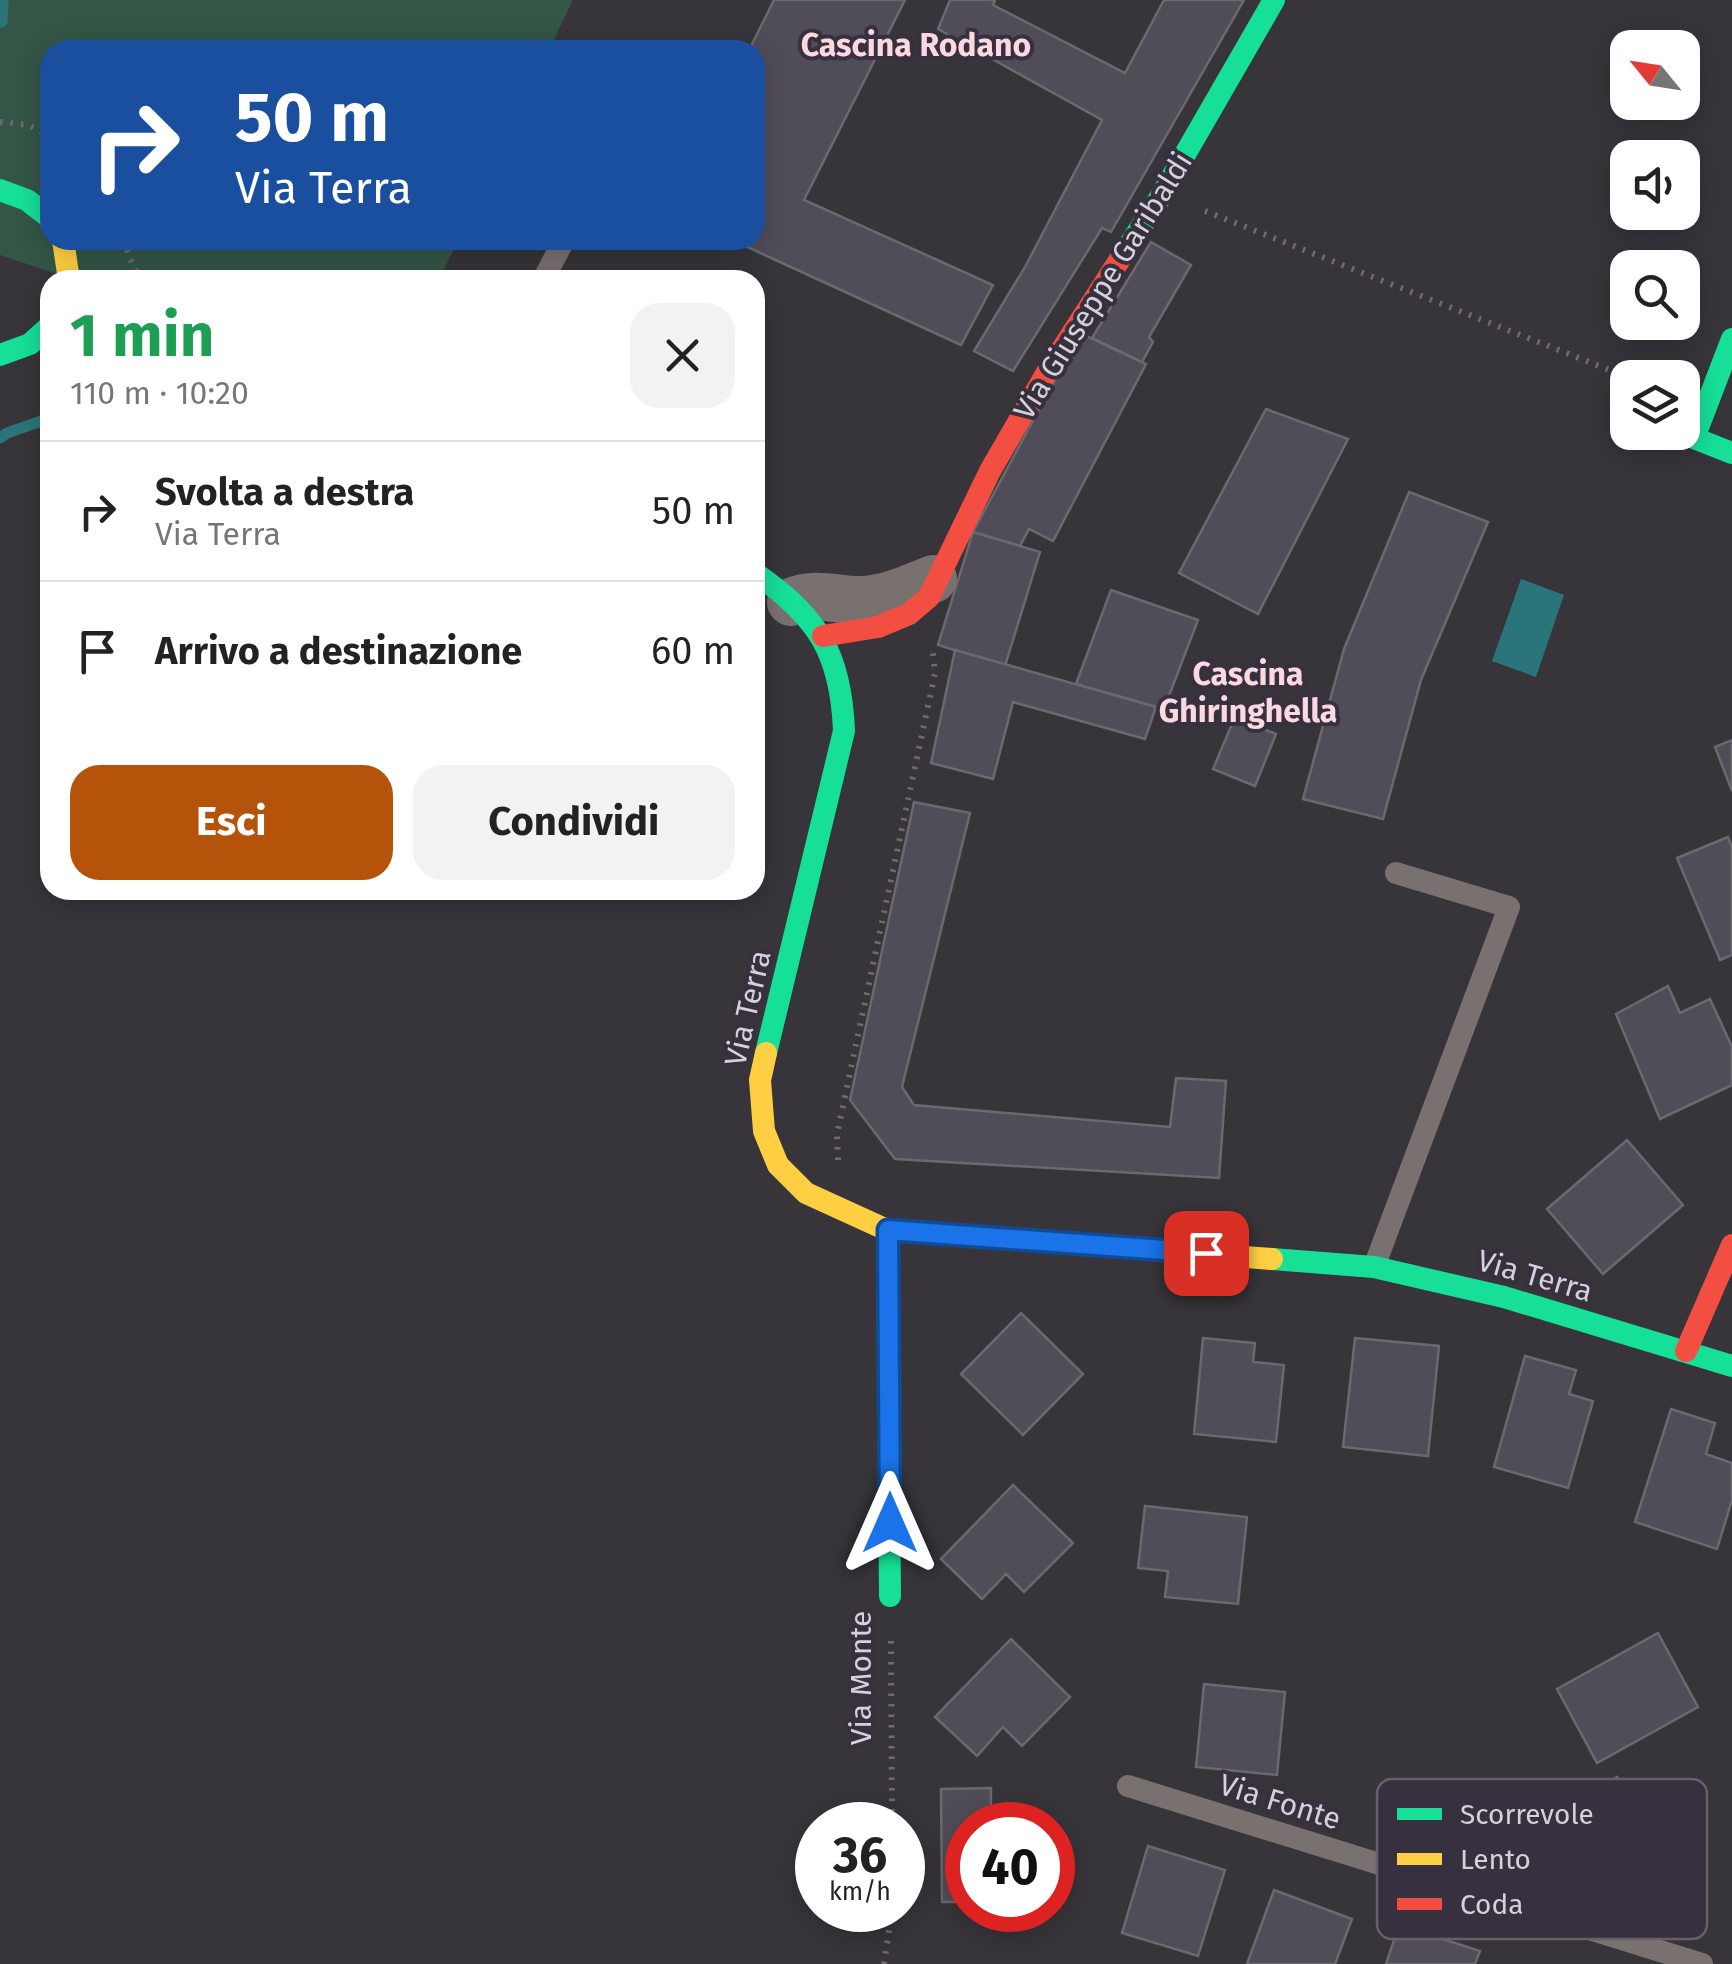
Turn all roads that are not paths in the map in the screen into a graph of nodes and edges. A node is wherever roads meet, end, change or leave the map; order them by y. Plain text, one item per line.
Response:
1 (1274, 0) edge
2 (40, 336) edge
3 (1732, 339) edge
4 (0, 354) edge
5 (1732, 452) edge
6 (941, 576) joint
7 (790, 603) edge
8 (1396, 873) dead end
9 (888, 1230) junction
10 (1732, 1245) edge
11 (1374, 1267) junction
12 (1686, 1352) junction
13 (1732, 1366) edge
14 (890, 1596) road end
15 (1128, 1786) dead end
16 (1377, 1863) edge
17 (1621, 1939) edge
18 (1702, 1964) edge

1 - 6 street, Via Giuseppe Garibaldi
2 - 4 street
3 - 5 street
6 - 7 street
7 - 9 street, Via Terra
8 - 11 lane
9 - 11 street, Via Terra
9 - 14 street, Via Monte
10 - 12 street
11 - 12 street, Via Terra
12 - 13 street, Via Terra
15 - 16 lane, Via Fonte
17 - 18 lane, Via Fonte

